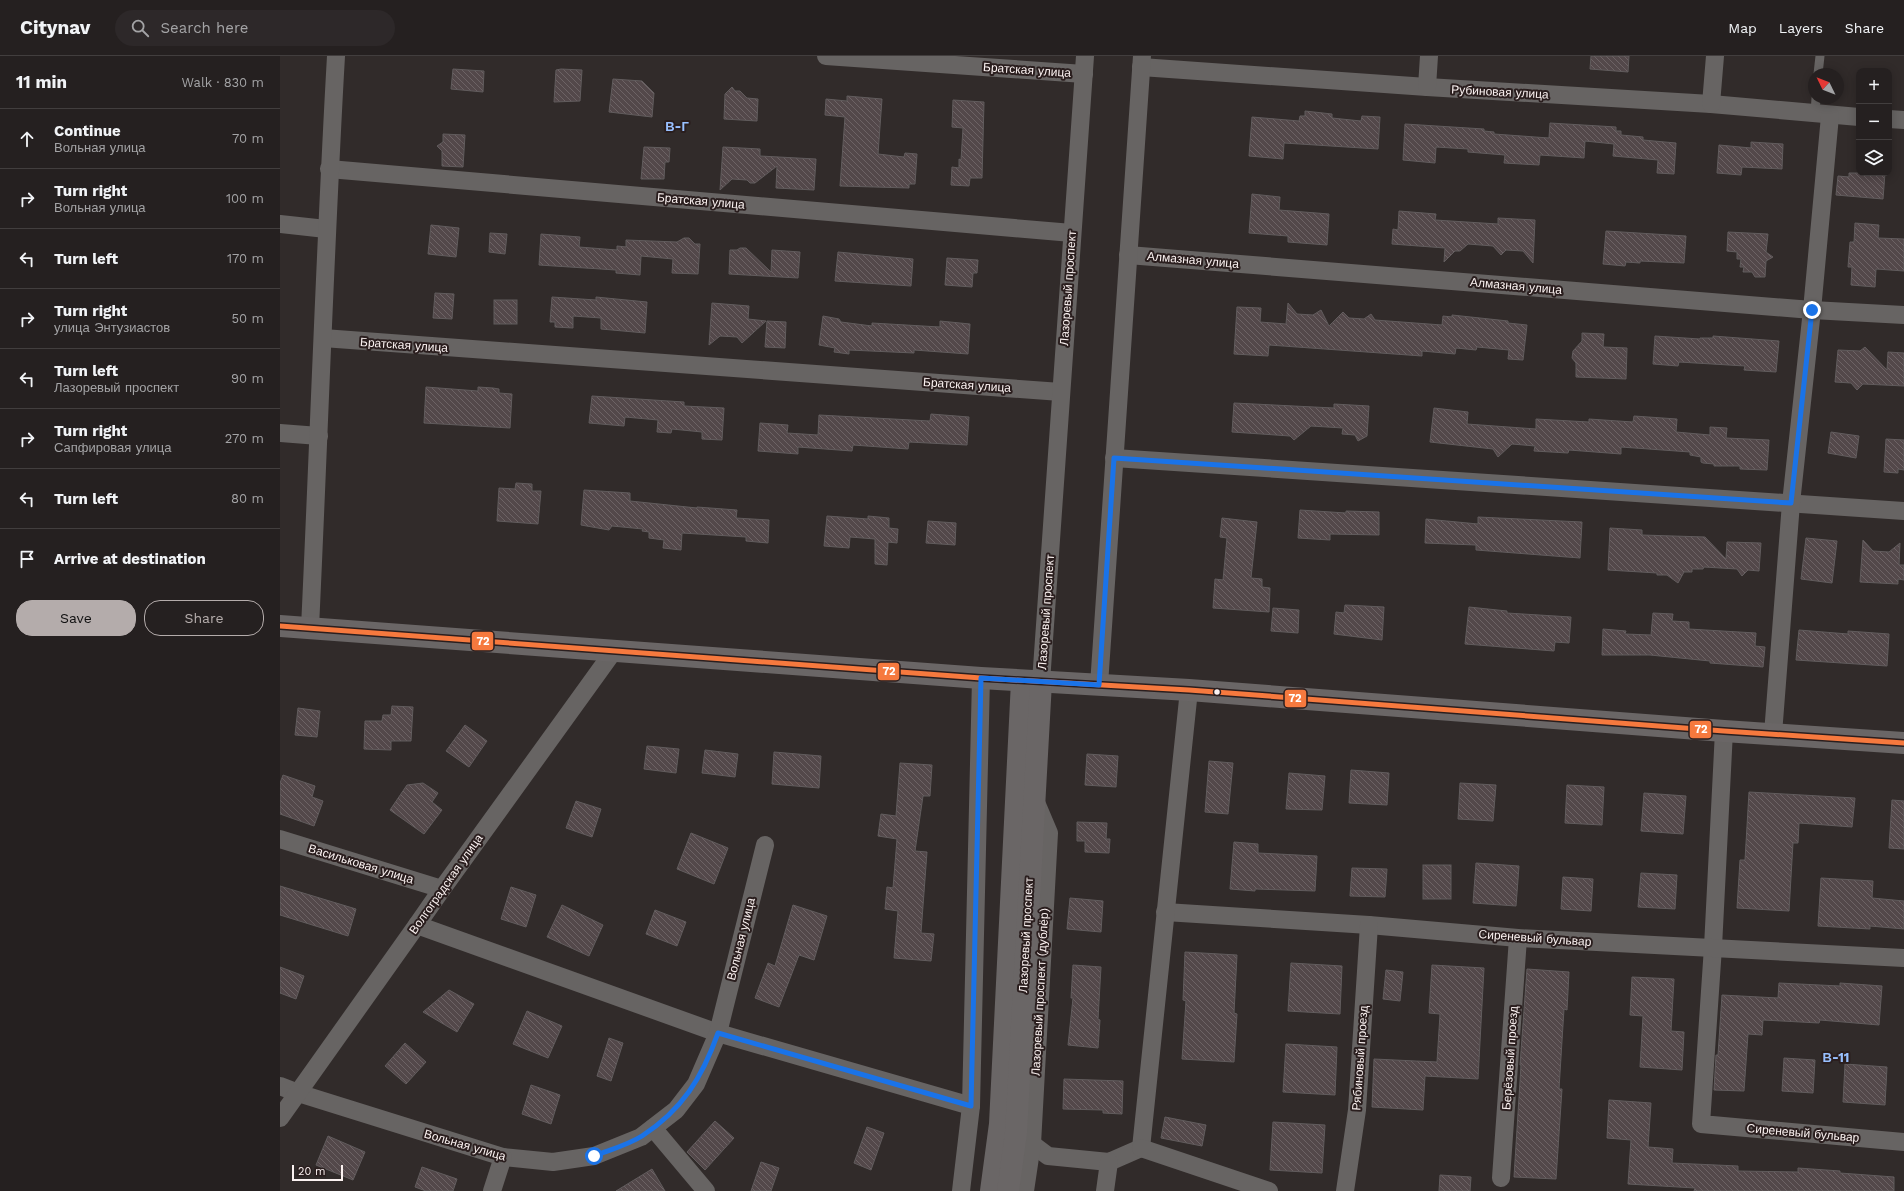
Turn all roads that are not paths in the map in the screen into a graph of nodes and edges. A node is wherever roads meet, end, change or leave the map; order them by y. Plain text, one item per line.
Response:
1 (336, 56) edge
2 (826, 56) edge
3 (1085, 56) edge
4 (1429, 56) edge
5 (1715, 56) edge
6 (1820, 56) edge
7 (1142, 61) edge
8 (1819, 68) edge
9 (1084, 74) junction
10 (1427, 87) junction
11 (1711, 104) junction
12 (1820, 109) edge
13 (1856, 116) edge
14 (1892, 119) edge
15 (1904, 120) edge
16 (329, 169) junction
17 (280, 224) edge
18 (326, 229) junction
19 (1072, 233) junction
20 (1128, 255) junction
21 (1812, 310) junction
22 (1904, 315) edge
23 (322, 338) junction
24 (1061, 392) junction
25 (280, 434) edge
26 (319, 436) junction
27 (1114, 458) junction
28 (1791, 503) junction
29 (1904, 511) edge
30 (280, 626) edge
31 (310, 628) junction
32 (612, 652) junction
33 (981, 678) junction
34 (1032, 681) junction
35 (1099, 685) junction
36 (1189, 690) junction
37 (1724, 731) junction
38 (1773, 734) junction
39 (1904, 743) edge
40 (1034, 795) junction
41 (280, 839) edge
42 (765, 845) dead end
43 (442, 889) junction
44 (1166, 912) junction
45 (417, 925) junction
46 (1369, 925) junction
47 (1518, 938) junction
48 (1714, 947) junction
49 (1904, 958) edge
50 (718, 1033) junction
51 (280, 1086) edge
52 (298, 1093) junction
53 (971, 1106) junction
54 (280, 1118) edge
55 (653, 1128) junction
56 (1904, 1142) edge
57 (1032, 1144) junction
58 (1141, 1148) junction
59 (503, 1157) junction
60 (1109, 1162) junction
61 (1501, 1178) dead end
62 (492, 1191) edge
63 (706, 1191) edge
64 (961, 1191) edge
65 (990, 1191) edge
66 (1008, 1191) edge
67 (1026, 1191) edge
68 (1105, 1191) edge
69 (1269, 1191) edge
70 (1345, 1191) edge

1 - 16 street
2 - 9 street, Братская улица
3 - 9 street, Лазоревый проспект
4 - 10 street
5 - 11 street
6 - 8 lane
7 - 10 street, Рубиновая улица
7 - 20 street
9 - 19 street, Лазоревый проспект
10 - 11 street, Рубиновая улица
11 - 12 street, Рубиновая улица
12 - 13 street, Рубиновая улица
12 - 21 street
14 - 15 street
16 - 18 street
16 - 19 street, Братская улица
17 - 18 street
18 - 23 street
19 - 24 street, Лазоревый проспект
20 - 21 street, Алмазная улица
20 - 27 street
21 - 22 street, Алмазная улица
21 - 28 street
23 - 24 street, Братская улица
23 - 26 street
24 - 34 street, Лазоревый проспект
25 - 26 street
26 - 31 street
27 - 28 street
27 - 35 street
28 - 29 street
28 - 38 street
30 - 31 street
31 - 32 street
32 - 33 street
32 - 43 street, Волгоградская улица
33 - 34 street
33 - 53 street
34 - 35 street
34 - 40 street, Лазоревый проспект
34 - 65 street, Лазоревый проспект
35 - 36 street
36 - 37 street
36 - 44 street
37 - 38 street
37 - 48 street
38 - 39 street
40 - 57 street, Лазоревый проспект (дублёр)
40 - 66 street, Лазоревый проспект
41 - 43 street, Васильковая улица
42 - 50 street, Вольная улица
43 - 45 street, Волгоградская улица
44 - 46 street, Сиреневый бульвар
44 - 58 street
45 - 50 street
45 - 52 street, Волгоградская улица
46 - 47 street, Сиреневый бульвар
46 - 70 street, Рябиновый проезд
47 - 48 street, Сиреневый бульвар
47 - 61 street, Берёзовый проезд
48 - 49 street, Сиреневый бульвар
48 - 56 street, Сиреневый бульвар
50 - 53 street
50 - 55 street, Вольная улица
51 - 52 street, Вольная улица
52 - 54 street, Волгоградская улица
52 - 59 street, Вольная улица
53 - 64 street
55 - 59 street, Вольная улица
55 - 63 street
57 - 60 street
57 - 67 street, Лазоревый проспект (дублёр)
58 - 60 street
58 - 69 street
59 - 62 street
60 - 68 street

